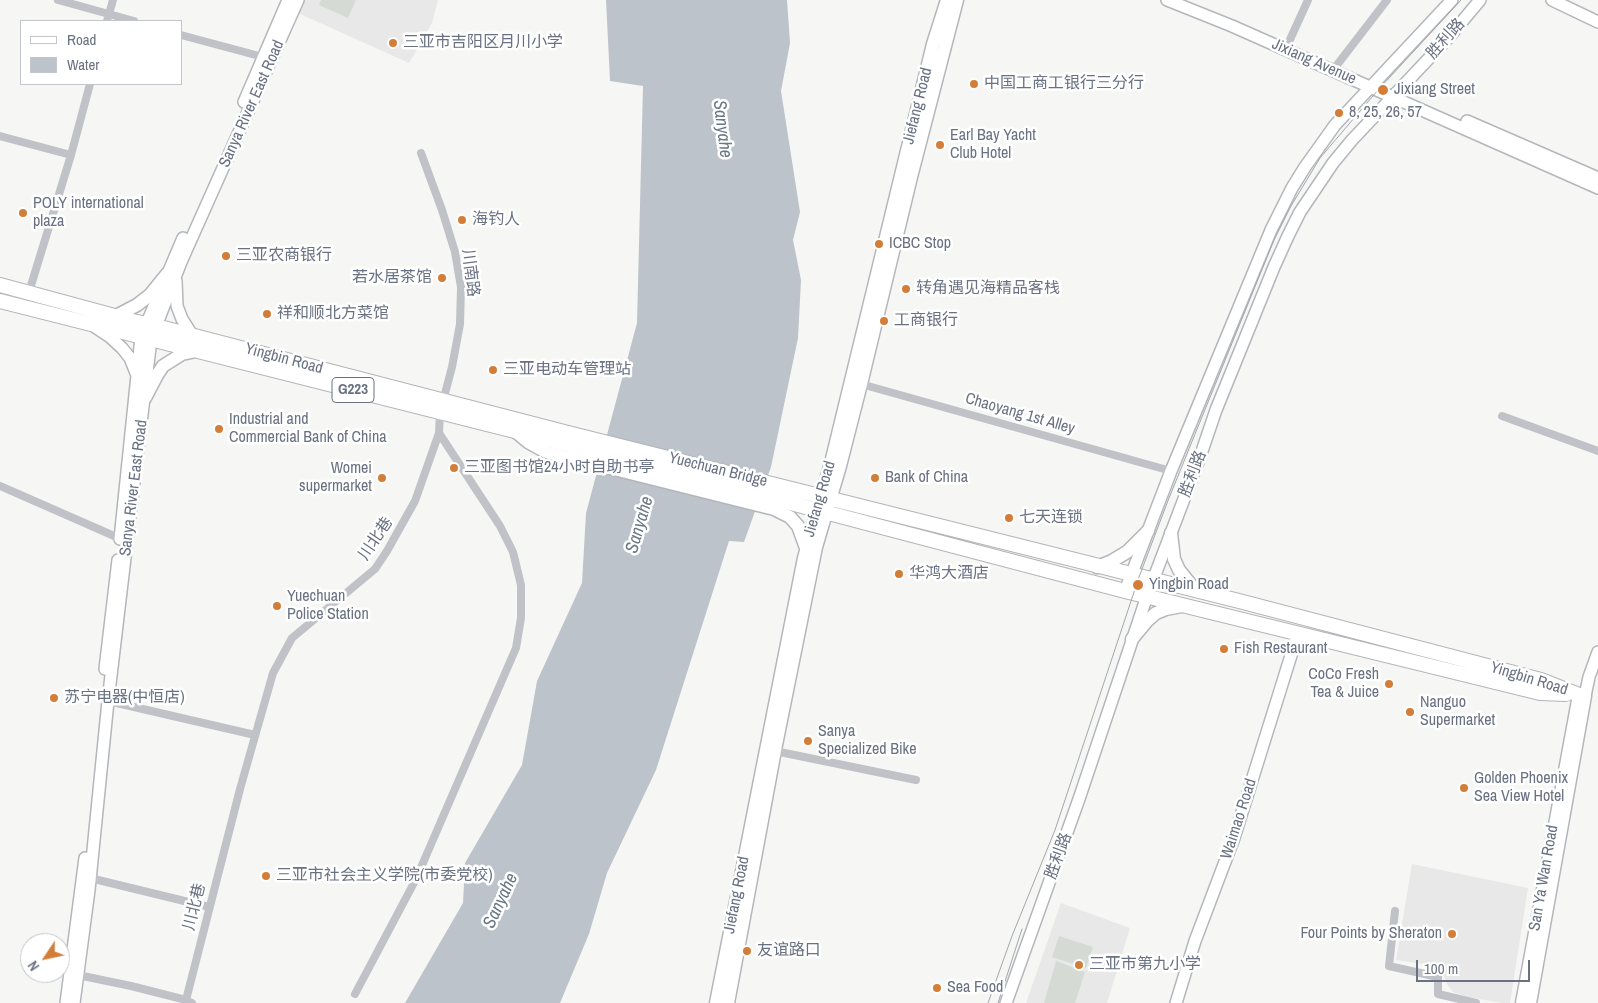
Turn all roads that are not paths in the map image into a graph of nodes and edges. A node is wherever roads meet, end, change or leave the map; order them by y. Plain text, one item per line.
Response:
1 (58, 0) edge
2 (113, 0) edge
3 (288, 0) edge
4 (298, 0) edge
5 (947, 0) edge
6 (957, 0) edge
7 (1167, 0) edge
8 (1187, 0) edge
9 (1308, 0) edge
10 (1387, 0) edge
11 (1452, 0) edge
12 (1480, 0) edge
13 (1552, 0) edge
14 (108, 18) edge
15 (125, 20) edge
16 (1598, 22) edge
17 (182, 34) edge
18 (1288, 44) junction
19 (263, 58) junction
20 (1337, 65) junction
21 (1373, 84) junction
22 (90, 85) edge
23 (1395, 94) junction
24 (0, 136) edge
25 (421, 152) dead end
26 (71, 155) junction
27 (1598, 178) edge
28 (1598, 188) edge
29 (172, 273) junction
30 (0, 285) edge
31 (29, 292) junction
32 (0, 301) edge
33 (116, 316) junction
34 (91, 324) junction
35 (149, 332) junction
36 (192, 335) junction
37 (196, 351) junction
38 (137, 376) junction
39 (861, 384) junction
40 (144, 398) junction
41 (441, 406) junction
42 (1502, 416) dead end
43 (439, 433) junction
44 (564, 444) junction
45 (1598, 451) edge
46 (1171, 471) junction
47 (0, 486) edge
48 (781, 486) joint
49 (826, 498) junction
50 (775, 504) junction
51 (822, 512) junction
52 (1148, 531) junction
53 (1170, 533) junction
54 (120, 539) junction
55 (806, 548) junction
56 (1097, 567) junction
57 (1131, 575) junction
58 (1153, 580) junction
59 (1196, 590) junction
60 (1125, 591) junction
61 (1146, 596) junction
62 (1186, 606) junction
63 (1298, 633) junction
64 (1132, 639) junction
65 (1598, 652) edge
66 (1582, 695) junction
67 (108, 701) junction
68 (255, 735) junction
69 (775, 751) junction
70 (916, 780) dead end
71 (90, 878) junction
72 (209, 907) junction
73 (1395, 911) dead end
74 (78, 975) junction
75 (355, 994) dead end
76 (189, 1001) edge
77 (66, 1003) edge
78 (74, 1003) edge
79 (716, 1003) edge
80 (728, 1003) edge
81 (1006, 1003) edge
82 (1176, 1003) edge
83 (1476, 1003) edge
84 (1522, 1003) edge
85 (1530, 1003) edge

1 - 14 street
2 - 14 street
3 - 19 main road, Sanya River East Road
4 - 29 main road, Sanya River East Road
5 - 49 main road, Jiefang Road
6 - 39 main road, Jiefang Road
7 - 21 main road, Jixiang Avenue
8 - 18 main road, Jixiang Avenue
9 - 18 street
10 - 20 street
11 - 21 main road, 胜利路
12 - 23 main road, 胜利路
13 - 16 main road
14 - 15 street
17 - 19 street
18 - 20 main road, Jixiang Avenue
19 - 29 main road, Sanya River East Road
20 - 21 main road, Jixiang Avenue
21 - 23 main road, Jixiang Avenue
21 - 46 main road, 胜利路
22 - 26 street
23 - 27 main road, Jixiang Avenue
23 - 28 main road, Jixiang Avenue
23 - 53 main road, 胜利路
24 - 26 street
25 - 41 street, 川南路
26 - 31 street
29 - 33 main road
29 - 35 main road, Sanya River East Road
29 - 36 main road
30 - 31 highway, Yingbin Road / G223
31 - 33 highway, Yingbin Road / G223
32 - 34 highway, Yingbin Road / G223
33 - 35 highway, Yingbin Road / G223
34 - 35 highway, Yingbin Road / G223
34 - 38 main road
35 - 36 highway, Yingbin Road / G223
35 - 37 highway, Yingbin Road / G223
35 - 38 main road, Sanya River East Road
35 - 40 main road, Sanya River East Road
36 - 41 highway, Yingbin Road / G223
37 - 40 main road
37 - 41 highway, Yingbin Road / G223
38 - 54 main road, Sanya River East Road
39 - 46 street, Chaoyang 1st Alley
39 - 49 main road, Jiefang Road
40 - 67 main road, Sanya River East Road
41 - 43 street, 川北巷
41 - 44 highway, Yingbin Road / G223
41 - 44 highway, Yingbin Road / G223
42 - 45 street
43 - 68 street, 川北巷
43 - 75 street
44 - 48 highway, Yuechuan Bridge / G223
44 - 50 highway, Yuechuan Bridge / G223
46 - 52 main road, 胜利路
47 - 54 street
48 - 49 highway, Yingbin Road / G223
49 - 51 main road, Jiefang Road
49 - 56 highway, Yingbin Road / G223
50 - 51 highway, Yingbin Road / G223
50 - 55 main road
51 - 55 main road, Jiefang Road
51 - 60 highway, Yingbin Road / G223
51 - 69 main road, Jiefang Road
52 - 56 main road
52 - 57 main road, 胜利路
53 - 58 main road, 胜利路
53 - 59 main road
54 - 77 main road, Sanya River East Road
55 - 79 main road, Jiefang Road
56 - 57 highway, Yingbin Road / G223
57 - 58 highway, Yingbin Road / G223
57 - 60 main road, 胜利路
58 - 59 highway, Yingbin Road / G223
58 - 61 main road, 胜利路
59 - 66 highway, Yingbin Road / G223
60 - 61 highway, Yingbin Road / G223
61 - 62 highway, Yingbin Road / G223
61 - 64 main road, 胜利路
62 - 63 highway, Yingbin Road / G223
62 - 64 main road
63 - 66 highway, Yingbin Road / G223
63 - 82 main road, Waimao Road
64 - 81 main road, 胜利路
65 - 66 main road
66 - 84 main road, San Ya Wan Road
66 - 85 main road, San Ya Wan Road
67 - 68 street
67 - 71 main road, Sanya River East Road
68 - 72 street, 川北巷
69 - 70 street
69 - 80 main road, Jiefang Road
71 - 72 street
71 - 74 main road, Sanya River East Road
72 - 76 street, 川北巷
73 - 83 street
74 - 76 street
74 - 78 main road, Sanya River East Road

